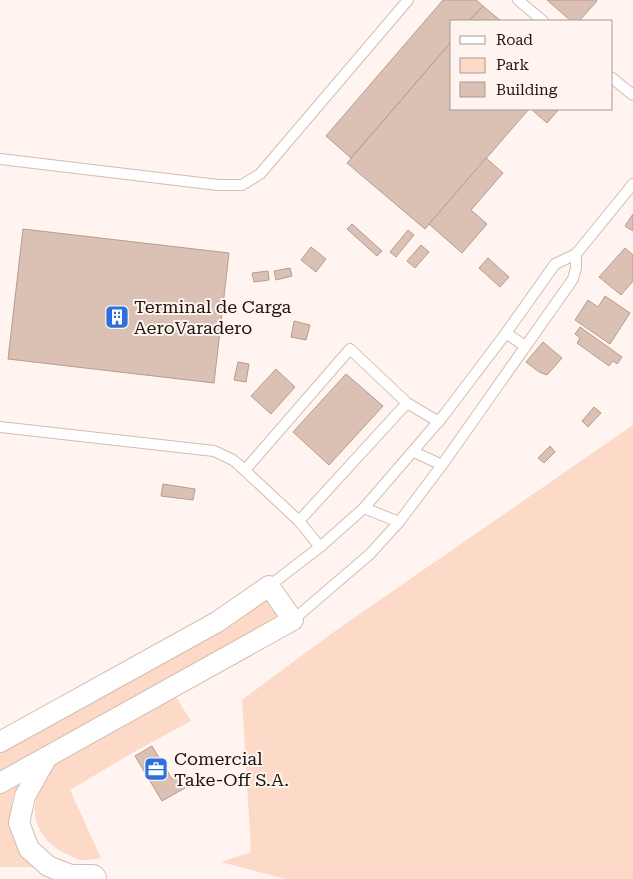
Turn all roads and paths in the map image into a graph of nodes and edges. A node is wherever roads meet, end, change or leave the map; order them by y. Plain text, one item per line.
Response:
1 (408, 0) edge
2 (518, 0) edge
3 (542, 20) edge
4 (613, 79) edge
5 (633, 95) edge
6 (0, 159) edge
7 (633, 184) edge
8 (576, 254) junction
9 (506, 333) junction
10 (525, 346) junction
11 (407, 403) junction
12 (439, 422) junction
13 (0, 427) edge
14 (414, 452) junction
15 (442, 465) junction
16 (245, 470) junction
17 (364, 508) junction
18 (299, 521) junction
19 (399, 522) junction
20 (320, 547) junction
21 (269, 586) junction
22 (294, 620) junction
23 (0, 742) edge
24 (47, 756) junction
25 (0, 783) edge
26 (77, 879) edge
27 (81, 879) edge
28 (92, 879) edge

1 - 6 lane
2 - 3 lane
4 - 5 lane
7 - 8 lane
8 - 9 lane
8 - 10 lane
9 - 10 lane
9 - 12 lane
10 - 15 lane
11 - 12 lane
11 - 16 lane
11 - 18 lane
12 - 14 lane
13 - 16 lane
14 - 15 lane
14 - 17 lane
15 - 19 lane
16 - 18 lane
17 - 19 lane
17 - 20 lane
18 - 20 lane
19 - 22 lane
20 - 21 lane
21 - 22 street
21 - 23 street
22 - 24 street
24 - 25 street
24 - 27 street
26 - 27 main road
27 - 28 main road

